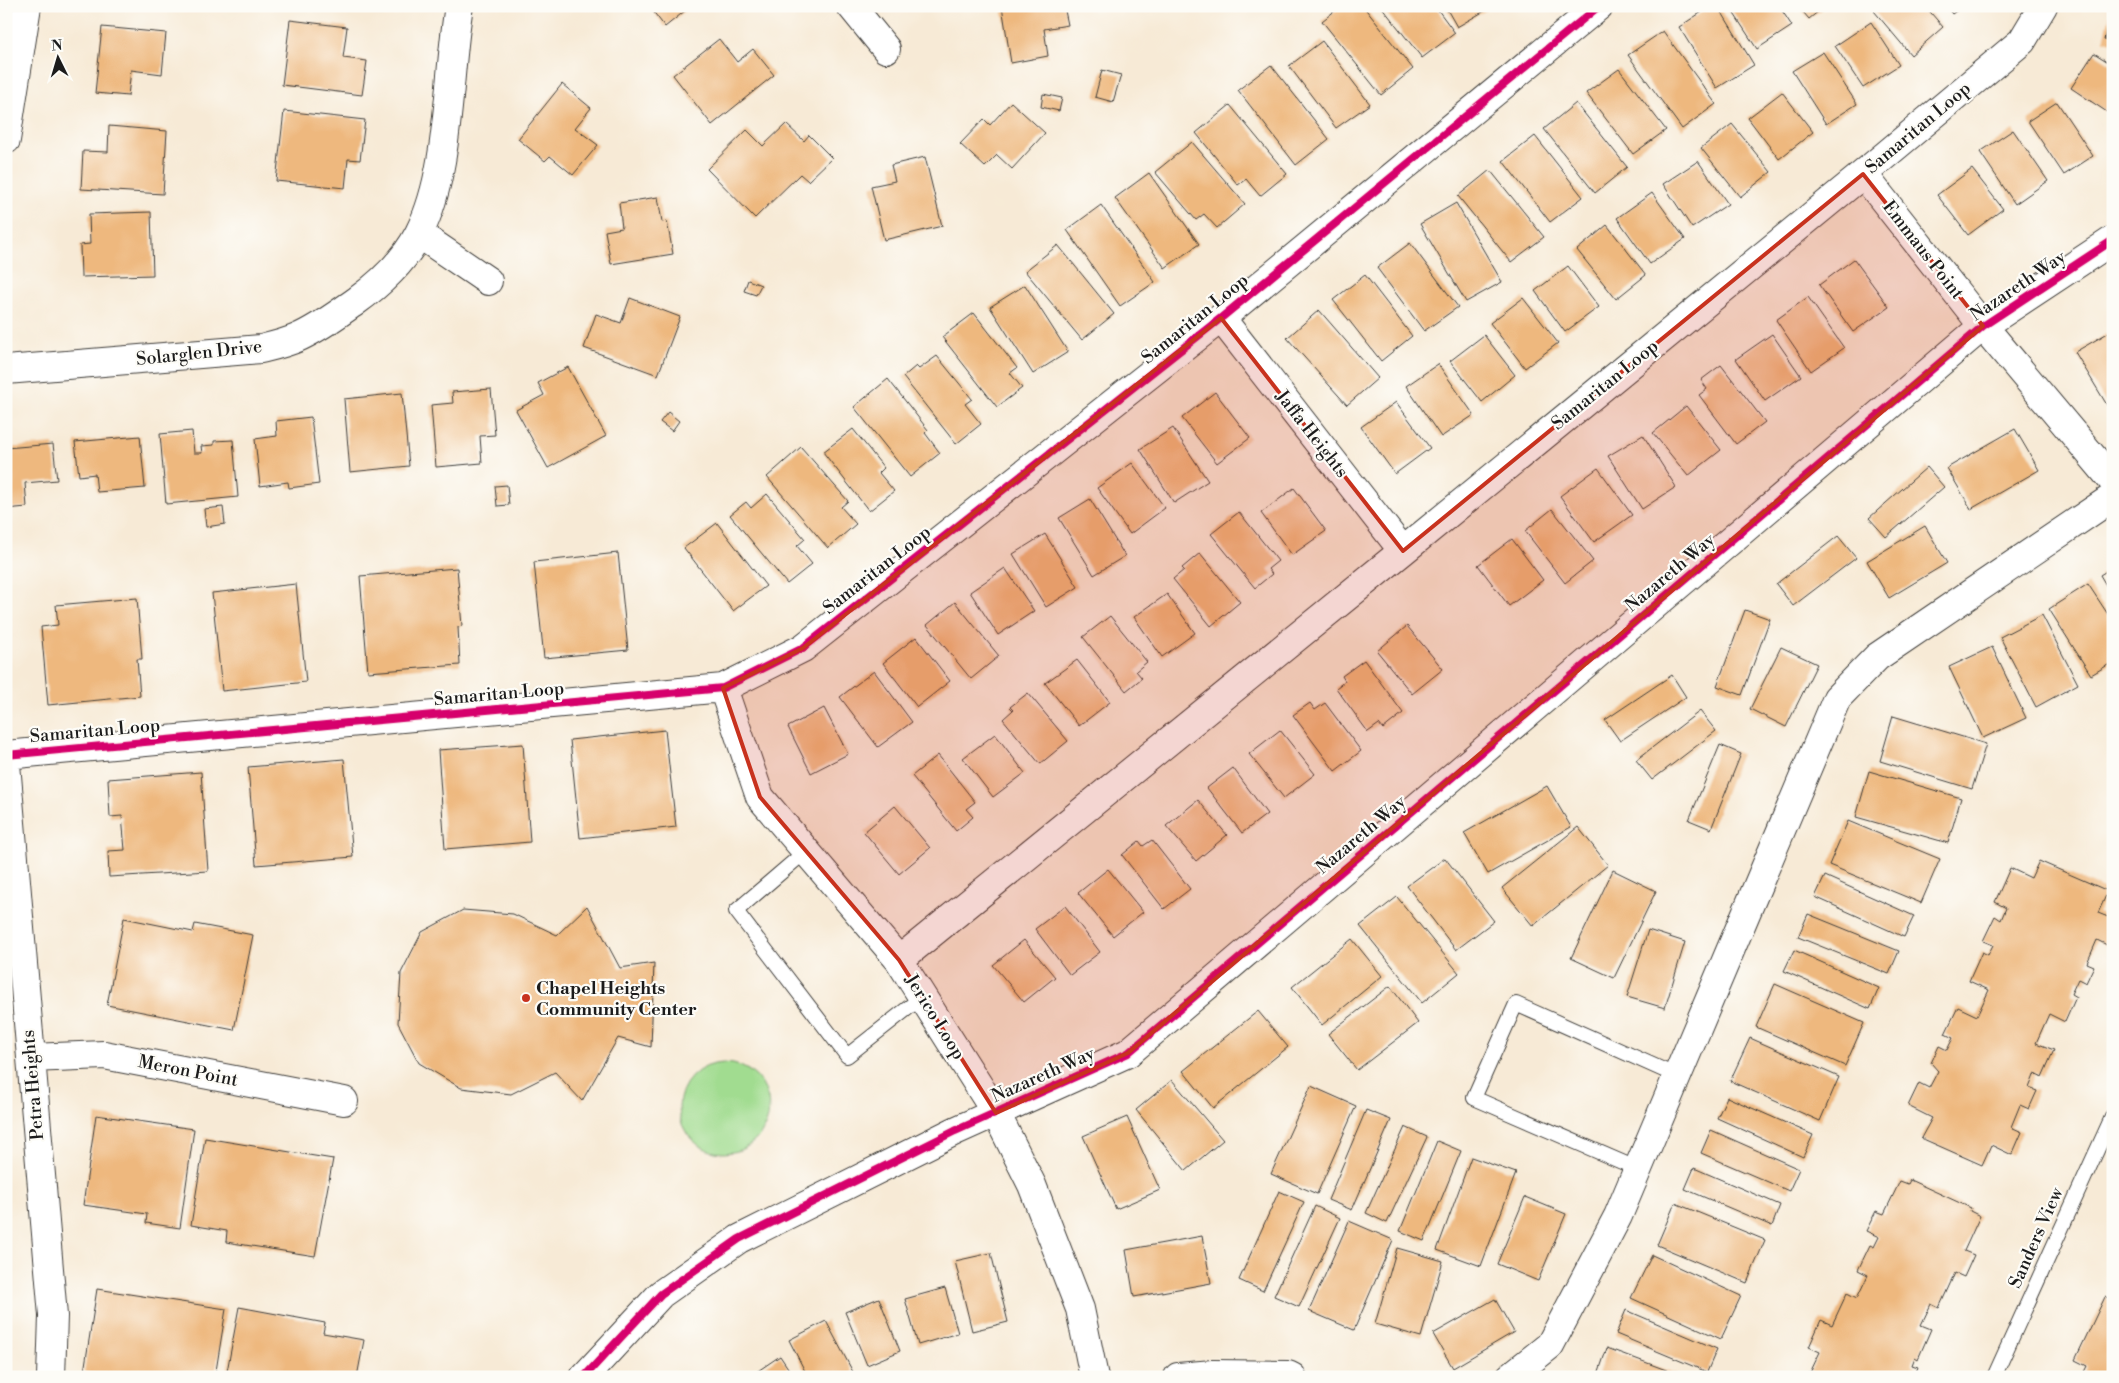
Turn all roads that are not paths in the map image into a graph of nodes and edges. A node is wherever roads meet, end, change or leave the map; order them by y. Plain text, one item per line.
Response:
1 (27, 6) edge
2 (459, 6) edge
3 (851, 6) edge
4 (1599, 6) edge
5 (2043, 6) edge
6 (886, 49) dead end
7 (6, 140) edge
8 (1864, 174) junction
9 (419, 234) junction
10 (2113, 240) edge
11 (488, 281) dead end
12 (1221, 318) junction
13 (1983, 326) junction
14 (6, 370) edge
15 (2113, 481) edge
16 (2113, 497) edge
17 (1403, 551) junction
18 (723, 688) junction
19 (6, 755) edge
20 (6, 764) edge
21 (806, 851) junction
22 (899, 960) junction
23 (922, 997) junction
24 (31, 1058) junction
25 (1677, 1076) junction
26 (344, 1101) dead end
27 (996, 1113) junction
28 (2113, 1115) edge
29 (1638, 1169) junction
30 (52, 1377) edge
31 (584, 1377) edge
32 (1094, 1377) edge
33 (1178, 1377) edge
34 (1292, 1377) edge
35 (1510, 1377) edge
36 (1994, 1377) edge

1 - 7 street
2 - 9 street, Solarglen Drive
3 - 6 street
4 - 12 street, Samaritan Loop
5 - 8 street, Samaritan Loop
8 - 13 street, Emmaus Point
8 - 17 street, Samaritan Loop
9 - 11 street
9 - 14 street, Solarglen Drive
10 - 13 street, Nazareth Way
12 - 17 street, Jaffa Heights
12 - 18 street, Samaritan Loop
13 - 15 street, Emmaus Point
13 - 27 street, Nazareth Way
16 - 25 street
17 - 22 street, Samaritan Loop
18 - 19 street, Samaritan Loop
18 - 21 street, Jerico Loop
20 - 24 street, Petra Heights
21 - 22 street, Jerico Loop
21 - 23 lane
22 - 23 street, Jerico Loop
23 - 27 street, Jerico Loop
24 - 26 street, Meron Point
24 - 30 street, Petra Heights
25 - 29 street
25 - 29 lane
27 - 31 street, Nazareth Way
27 - 32 street, Jerico Loop
28 - 36 lane, Sanders View
29 - 35 street
33 - 34 street

